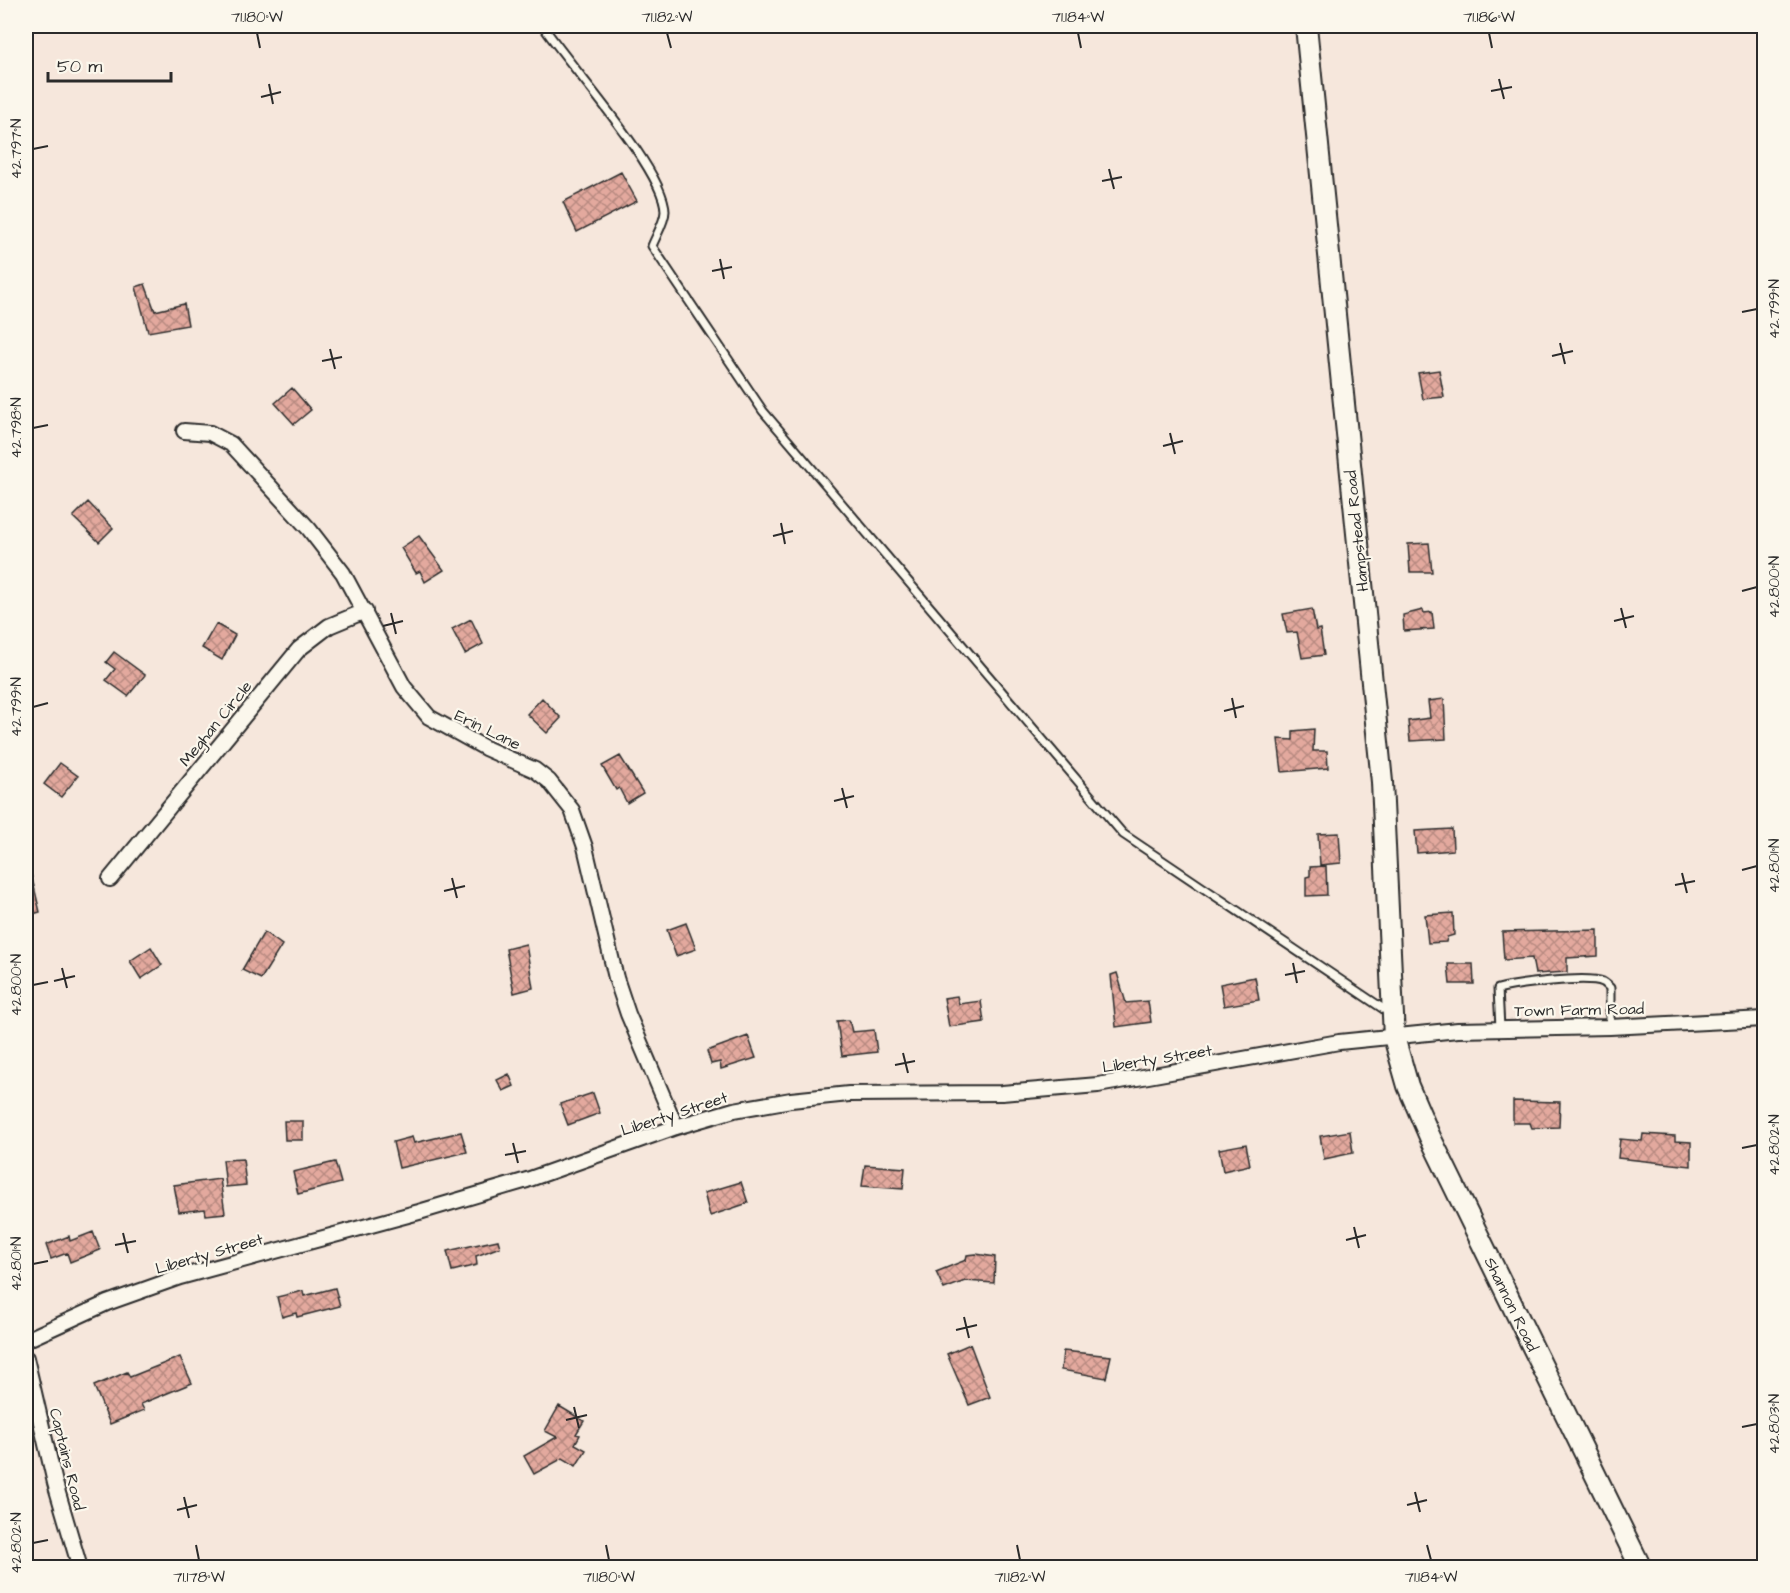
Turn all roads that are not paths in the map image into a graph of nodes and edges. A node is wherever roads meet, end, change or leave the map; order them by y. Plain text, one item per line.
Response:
1 (543, 26) edge
2 (1306, 26) edge
3 (184, 431) dead end
4 (365, 611) junction
5 (110, 879) dead end
6 (1392, 1015) junction
7 (1764, 1019) edge
8 (1610, 1027) junction
9 (1500, 1028) junction
10 (1394, 1037) junction
11 (675, 1127) junction
12 (26, 1340) edge
13 (26, 1358) edge
14 (80, 1568) edge
15 (1641, 1568) edge

1 - 6 lane
2 - 6 street, Hampstead Road
3 - 4 street, Erin Lane
4 - 5 street, Meghan Circle
4 - 11 street, Erin Lane
6 - 10 street, Hampstead Road
7 - 8 street, Town Farm Road
8 - 9 street, Town Farm Road
8 - 9 lane
9 - 10 street, Town Farm Road
10 - 11 street, Liberty Street
10 - 15 street, Shannon Road
11 - 12 street, Liberty Street
13 - 14 street, Captains Road

